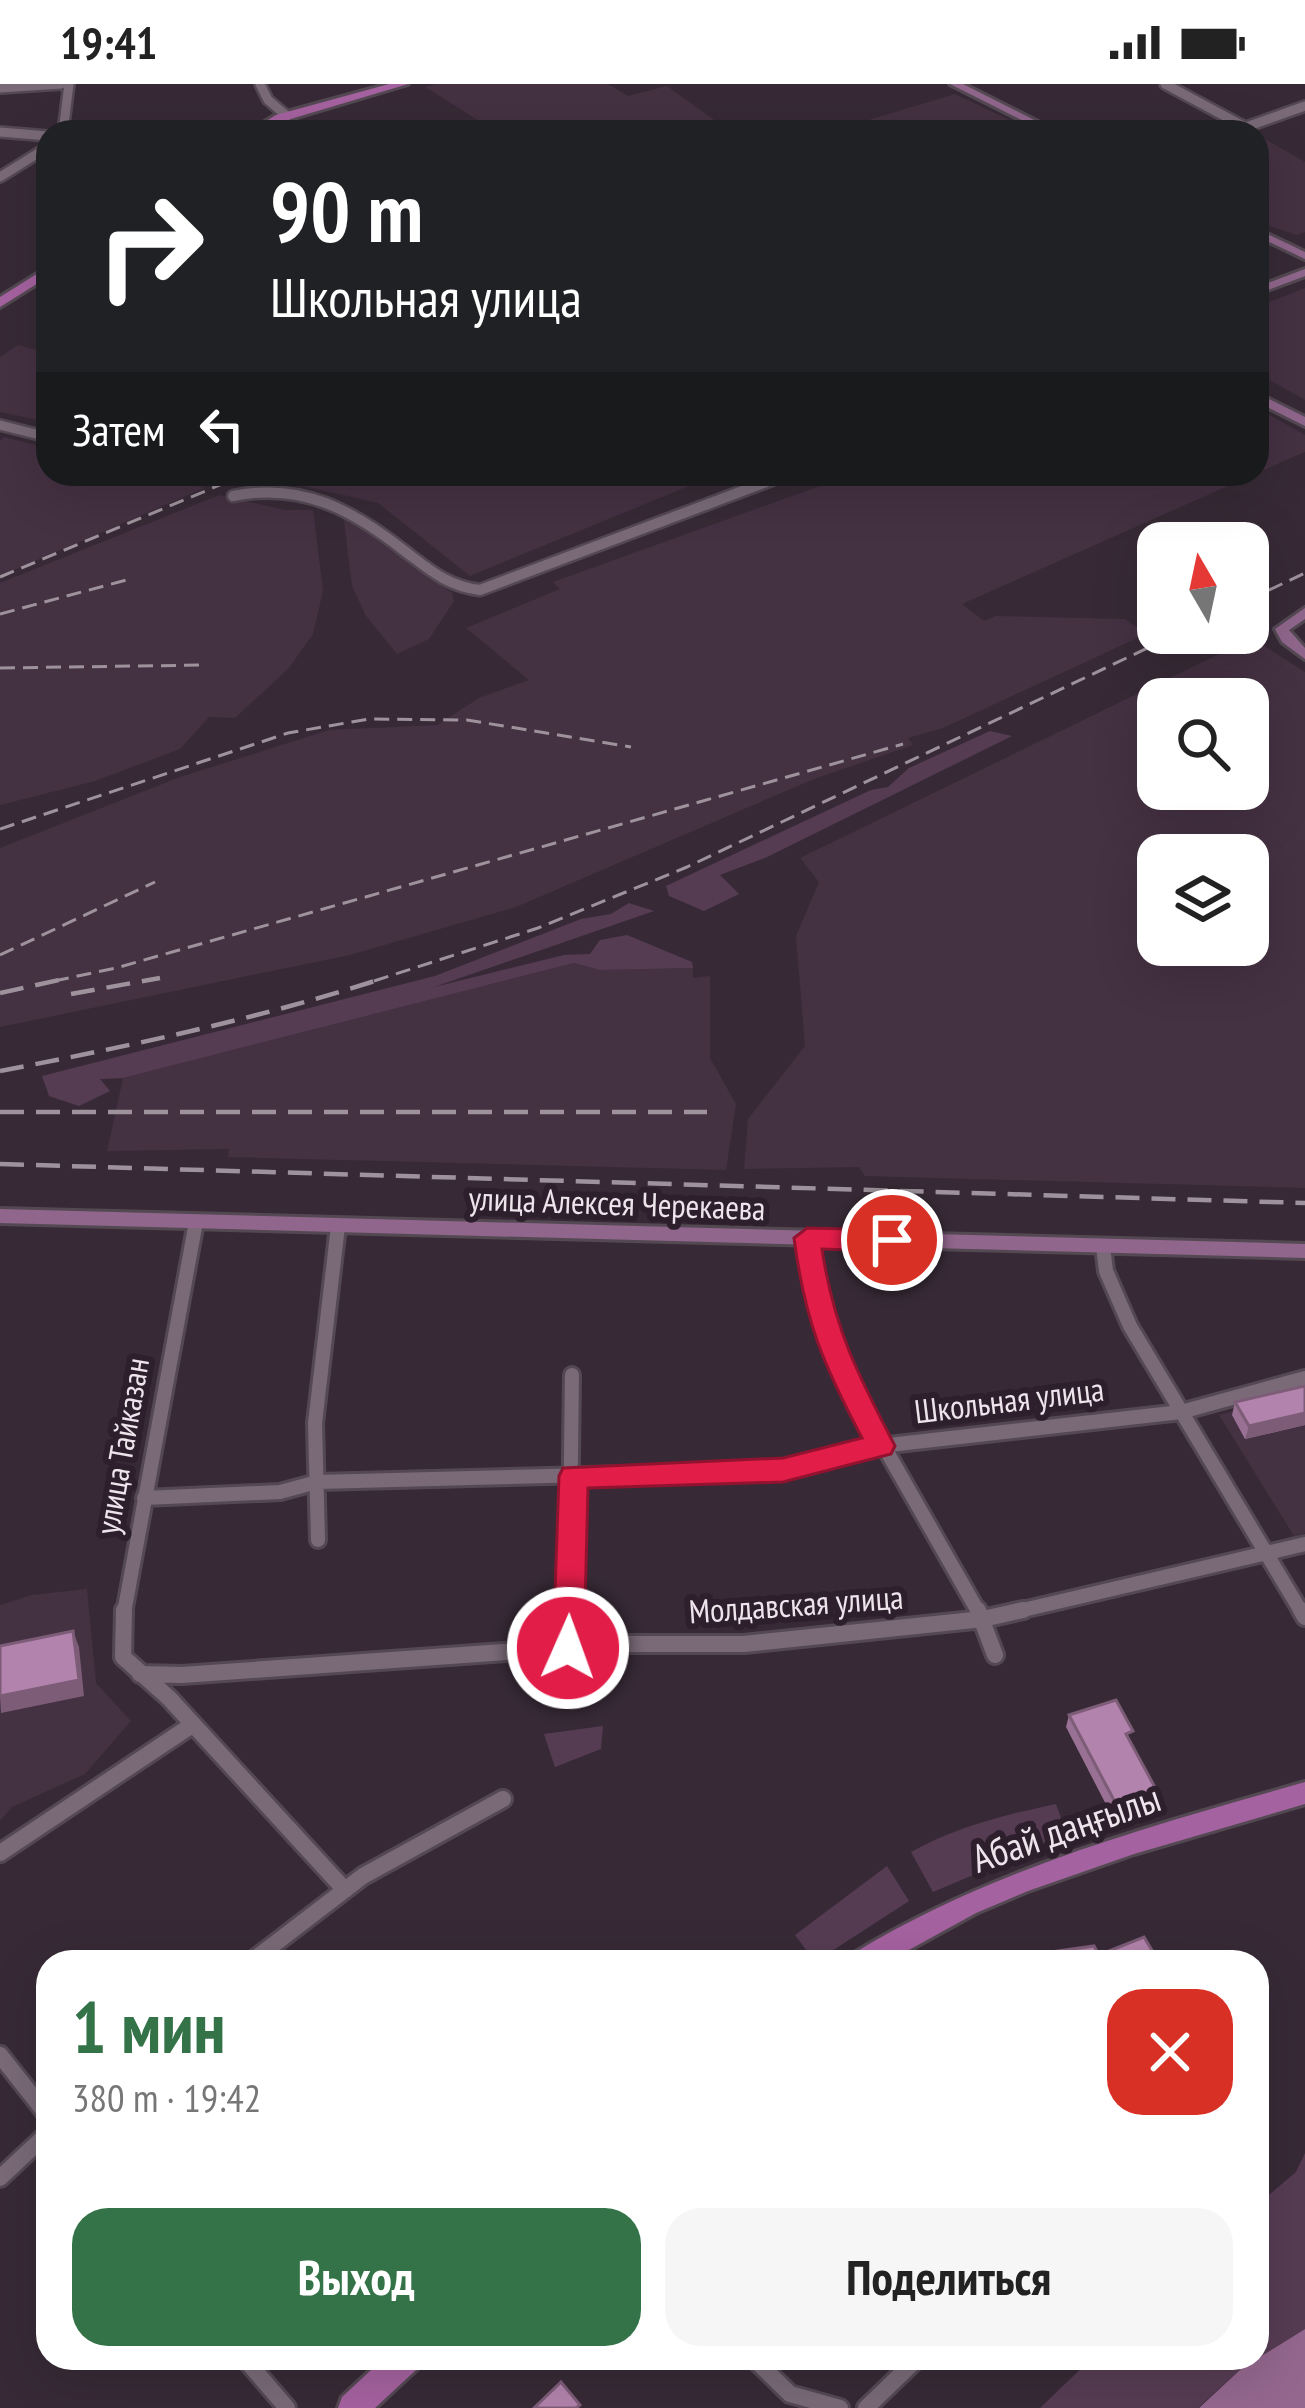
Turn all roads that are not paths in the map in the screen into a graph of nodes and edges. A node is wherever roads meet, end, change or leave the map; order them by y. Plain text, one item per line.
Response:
1 (65, 84) edge
2 (260, 84) edge
3 (379, 84) edge
4 (402, 84) edge
5 (956, 84) edge
6 (1166, 84) edge
7 (0, 88) edge
8 (1305, 106) edge
9 (283, 113) junction
10 (64, 120) edge
11 (267, 120) edge
12 (272, 120) edge
13 (1029, 120) edge
14 (1232, 120) edge
15 (1265, 120) edge
16 (0, 132) edge
17 (36, 135) edge
18 (36, 154) edge
19 (0, 177) edge
20 (1269, 238) edge
21 (1305, 256) edge
22 (36, 268) edge
23 (1305, 272) edge
24 (36, 279) edge
25 (1269, 286) edge
26 (0, 292) edge
27 (0, 303) edge
28 (1269, 403) edge
29 (1305, 422) edge
30 (0, 425) edge
31 (36, 434) edge
32 (757, 486) edge
33 (233, 496) dead end
34 (1305, 612) edge
35 (1305, 655) edge
36 (0, 1216) edge
37 (196, 1222) junction
38 (338, 1226) junction
39 (807, 1238) junction
40 (1102, 1246) junction
41 (1305, 1251) edge
42 (572, 1376) dead end
43 (1305, 1378) edge
44 (1181, 1412) junction
45 (880, 1446) junction
46 (574, 1476) junction
47 (316, 1482) junction
48 (144, 1498) junction
49 (318, 1540) dead end
50 (1305, 1544) edge
51 (1267, 1554) junction
52 (1305, 1617) edge
53 (983, 1619) junction
54 (568, 1648) junction
55 (995, 1654) dead end
56 (140, 1674) junction
57 (193, 1725) junction
58 (1305, 1793) edge
59 (503, 1799) dead end
60 (0, 1853) edge
61 (346, 1890) junction
62 (267, 1950) edge
63 (889, 1950) edge
64 (0, 2055) edge
65 (36, 2101) edge
66 (36, 2144) edge
67 (0, 2178) edge
68 (254, 2370) edge
69 (393, 2370) edge
70 (764, 2370) edge
71 (906, 2370) edge
72 (287, 2408) edge
73 (353, 2408) edge
74 (840, 2408) edge
75 (866, 2408) edge

1 - 7 street
1 - 10 street
2 - 9 street
3 - 9 main road
4 - 9 main road
5 - 13 street
6 - 14 street
8 - 15 street
9 - 11 main road
9 - 12 main road
16 - 17 street
18 - 19 street
20 - 21 street
22 - 26 main road
23 - 25 street
24 - 27 main road
28 - 29 street
30 - 31 street
32 - 33 street
34 - 35 street
36 - 37 street, улица Алексея Черекаева
37 - 38 street, улица Алексея Черекаева
37 - 48 street, улица Тайказан
38 - 39 street, улица Алексея Черекаева
38 - 47 street
39 - 40 street, улица Алексея Черекаева
39 - 45 street
40 - 41 street, улица Алексея Черекаева
40 - 44 street
42 - 46 street
43 - 44 street, Школьная улица
44 - 45 street, Школьная улица
44 - 51 street
45 - 46 street, Школьная улица
45 - 53 street
46 - 47 street, Школьная улица
46 - 54 street
47 - 48 street, Школьная улица
47 - 49 street
48 - 56 street, улица Тайказан
50 - 51 street, Молдавская улица
51 - 52 street
51 - 53 street, Молдавская улица
53 - 54 street, Молдавская улица
53 - 55 street
54 - 56 street, Молдавская улица
56 - 57 street
57 - 60 street
57 - 61 street
58 - 63 main road, Абай даңғылы
59 - 61 street
61 - 62 street
64 - 65 street
66 - 67 street
68 - 72 street
69 - 73 main road
70 - 74 street
71 - 75 street

